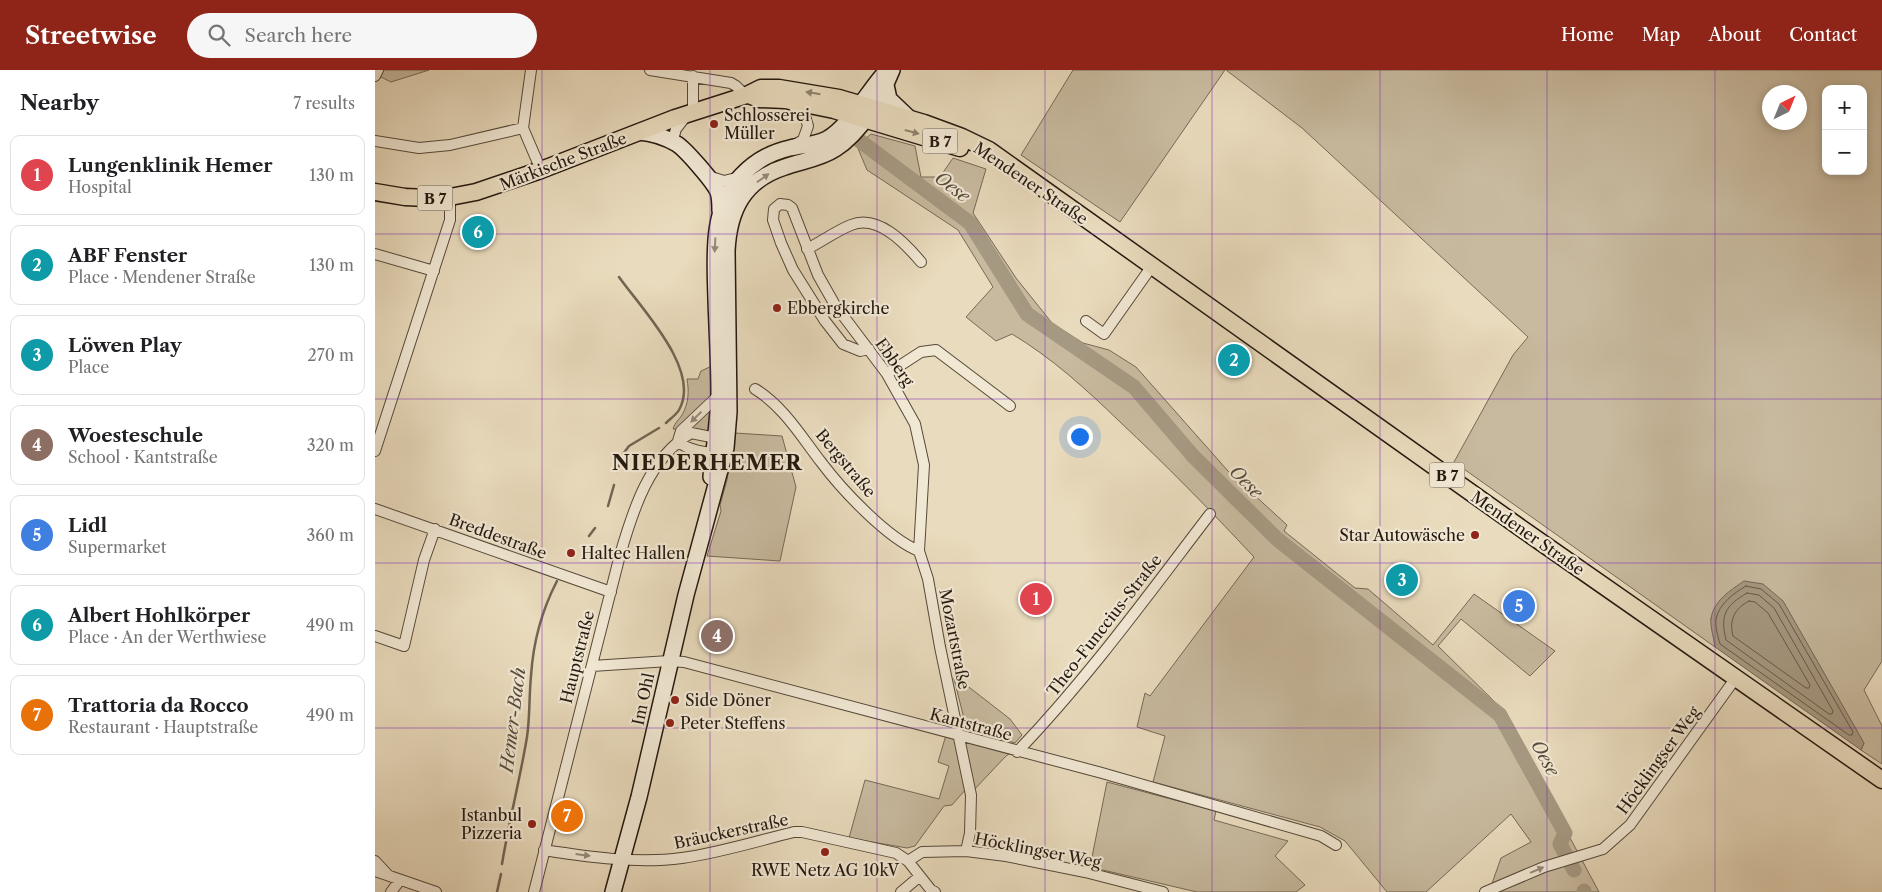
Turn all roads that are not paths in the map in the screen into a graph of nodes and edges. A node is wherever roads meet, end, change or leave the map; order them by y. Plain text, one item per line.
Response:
1 (378, 70) edge
2 (531, 70) edge
3 (650, 70) edge
4 (892, 70) edge
5 (375, 76) edge
6 (693, 76) junction
7 (887, 77) edge
8 (746, 95) junction
9 (785, 100) junction
10 (862, 112) junction
11 (690, 113) junction
12 (910, 119) junction
13 (660, 124) junction
14 (523, 128) junction
15 (639, 132) junction
16 (375, 141) edge
17 (676, 141) junction
18 (787, 149) junction
19 (1013, 169) junction
20 (541, 170) junction
21 (708, 176) junction
22 (740, 177) junction
23 (375, 192) edge
24 (450, 197) junction
25 (720, 214) junction
26 (807, 249) junction
27 (375, 254) edge
28 (921, 262) dead end
29 (1152, 266) junction
30 (432, 274) junction
31 (721, 277) junction
32 (1086, 321) dead end
33 (869, 349) junction
34 (887, 374) junction
35 (755, 389) dead end
36 (719, 395) junction
37 (1010, 406) dead end
38 (678, 441) junction
39 (719, 446) junction
40 (375, 451) edge
41 (375, 509) edge
42 (1211, 514) dead end
43 (435, 529) junction
44 (919, 551) junction
45 (611, 592) junction
46 (375, 636) edge
47 (669, 661) junction
48 (592, 666) junction
49 (1735, 679) junction
50 (959, 735) junction
51 (1017, 752) junction
52 (1882, 780) edge
53 (1336, 845) dead end
54 (544, 850) junction
55 (967, 851) junction
56 (623, 858) junction
57 (375, 861) edge
58 (909, 861) junction
59 (375, 872) edge
60 (920, 876) junction
61 (396, 878) junction
62 (419, 886) junction
63 (391, 892) edge
64 (407, 892) edge
65 (436, 892) edge
66 (534, 892) edge
67 (613, 892) edge
68 (901, 892) edge
69 (935, 892) edge
70 (1163, 892) edge
71 (1485, 892) edge

1 - 5 street
2 - 14 street
3 - 6 street
4 - 7 main road
6 - 8 street
6 - 11 street
7 - 10 main road
7 - 12 main road
8 - 9 main road, Märkische Straße / B 7
10 -> 8 main road, Märkische Straße / B 7
8 - 11 main road, Märkische Straße / B 7
9 - 10 main road, Märkische Straße / B 7
9 - 18 street
10 - 12 main road, Mendener Straße / B 7
10 - 18 main road
10 -> 19 main road, Märkische Straße / B 7
31 -> 10 main road
11 - 13 main road, Märkische Straße / B 7
11 - 17 street
12 - 19 main road, Mendener Straße / B 7
13 - 15 main road, Märkische Straße / B 7
13 - 17 street
14 - 16 street
14 - 20 street
15 - 17 main road
15 - 20 main road, Märkische Straße / B 7
17 - 21 main road
18 - 22 main road
19 - 29 main road, Mendener Straße / B 7
20 - 24 main road, Märkische Straße / B 7
21 - 22 street
21 - 25 main road
22 - 25 main road
23 - 24 main road, Märkische Straße / B 7
24 - 30 street
25 -> 31 main road
26 - 28 street
26 - 33 street, Ebberg
26 - 33 street, Ebberg
27 - 30 street
29 - 32 street
29 - 49 main road, Mendener Straße / B 7
30 - 40 street
31 - 36 main road
31 - 39 main road
33 - 34 street, Ebberg
34 - 37 street
34 - 44 street, Ebberg
35 - 44 street, Bergstraße
36 -> 38 street, Hauptstraße
36 - 39 main road
38 - 39 street
38 - 39 street
38 - 45 street, Hauptstraße
39 - 47 main road, Im Ohl
41 - 43 street, Breddestraße
42 - 51 street, Theo-Funccius-Straße
43 - 45 street, Breddestraße
43 - 46 street
44 - 50 street, Mozartstraße
45 - 48 street, Hauptstraße
47 - 48 street, Kantstraße
47 - 50 street, Kantstraße
47 - 56 main road, Im Ohl
48 - 54 street, Hauptstraße
49 - 52 main road, Mendener Straße / B 7
71 -> 49 street, Höcklingser Weg
50 - 51 street, Kantstraße
50 - 55 street, Mozartstraße
51 - 53 street, Kantstraße
54 -> 56 street, Bräuckerstraße
54 - 66 street, Hauptstraße
55 - 58 street, Höcklingser Weg
55 - 70 street, Höcklingser Weg
56 - 58 street, Bräuckerstraße
56 - 67 main road, Im Ohl
57 - 61 street
58 - 60 street, Bräuckerstraße
59 - 61 street
60 - 68 street
60 - 69 street, Bräuckerstraße
61 - 62 street
61 - 63 street
62 - 64 street
62 - 65 street

